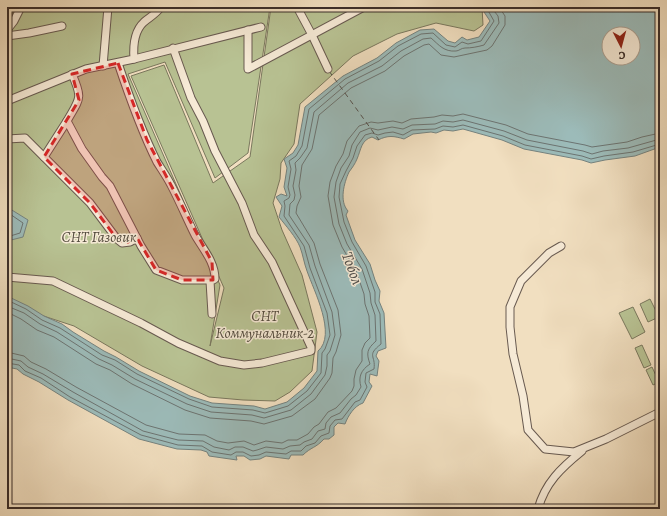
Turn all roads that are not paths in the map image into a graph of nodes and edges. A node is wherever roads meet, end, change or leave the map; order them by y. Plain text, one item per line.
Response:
1 (21, 7) edge
2 (108, 7) edge
3 (161, 7) edge
4 (297, 7) edge
5 (364, 7) edge
6 (62, 26) dead end
7 (261, 27) dead end
8 (7, 30) edge
9 (248, 30) junction
10 (312, 35) junction
11 (7, 36) edge
12 (173, 48) junction
13 (134, 59) junction
14 (118, 63) junction
15 (103, 66) junction
16 (328, 69) dead end
17 (72, 74) junction
18 (7, 101) edge
19 (67, 121) junction
20 (7, 139) edge
21 (44, 157) junction
22 (137, 238) junction
23 (561, 246) dead end
24 (7, 277) edge
25 (210, 281) junction
26 (212, 314) dead end
27 (660, 412) edge
28 (586, 447) junction
29 (538, 509) edge

1 - 8 street
2 - 15 street
3 - 13 street
4 - 10 street
5 - 10 street
6 - 11 street
7 - 9 street
9 - 10 street
9 - 12 street
10 - 16 street
12 - 13 street
12 - 24 street
13 - 14 street
14 - 15 street
14 - 25 street
15 - 17 street
17 - 18 street
17 - 19 street
19 - 21 street
19 - 22 street
20 - 21 street
21 - 22 street
22 - 25 street
23 - 28 street
25 - 26 street
27 - 28 street
28 - 29 street

